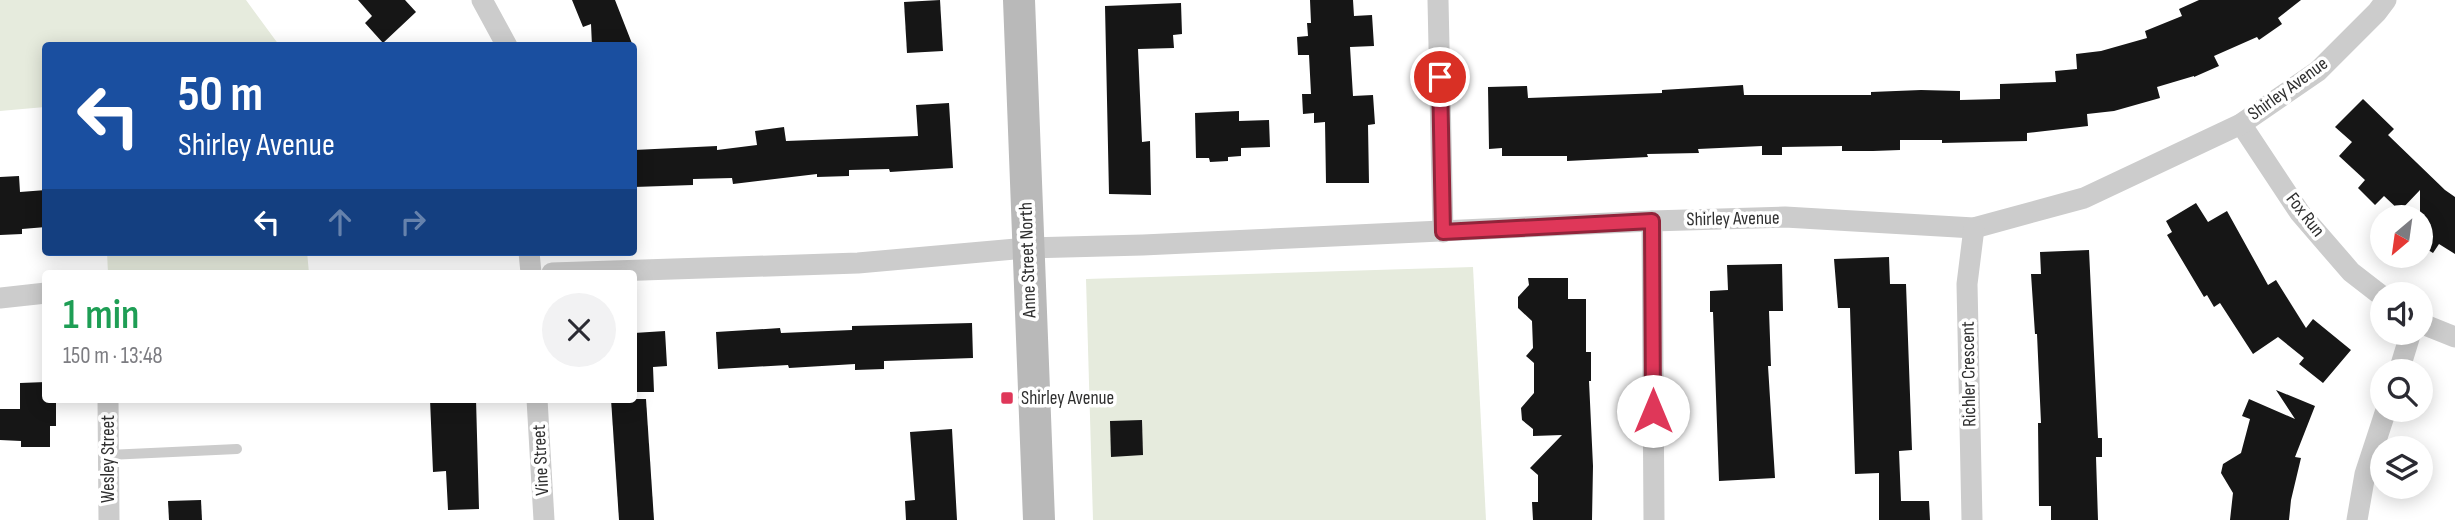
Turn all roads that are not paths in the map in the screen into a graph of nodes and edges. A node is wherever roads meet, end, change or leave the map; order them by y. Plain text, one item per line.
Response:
1 (482, 0) edge
2 (1019, 0) edge
3 (1438, 0) edge
4 (2386, 0) edge
5 (505, 42) edge
6 (2241, 124) junction
7 (1652, 221) junction
8 (1974, 228) junction
9 (1443, 232) junction
10 (1027, 248) junction
11 (637, 270) edge
12 (2370, 287) edge
13 (42, 293) edge
14 (0, 298) edge
15 (2433, 328) edge
16 (2455, 337) edge
17 (108, 403) edge
18 (537, 403) edge
19 (2382, 422) edge
20 (237, 449) dead end
21 (108, 455) junction
22 (109, 520) edge
23 (544, 520) edge
24 (1039, 520) edge
25 (1654, 520) edge
26 (1972, 520) edge
27 (2357, 520) edge

1 - 5 street
2 - 10 street, Anne Street North
3 - 9 street
4 - 6 street, Shirley Avenue
6 - 8 street, Shirley Avenue
6 - 12 street, Fox Run
7 - 8 street, Shirley Avenue
7 - 9 street, Shirley Avenue
7 - 25 street
8 - 26 street, Richler Crescent
9 - 10 street, Shirley Avenue
10 - 11 street, Shirley Avenue
10 - 24 street, Anne Street North
13 - 14 street
15 - 16 street
17 - 21 street, Wesley Street
18 - 23 street, Vine Street
19 - 27 street
20 - 21 lane
21 - 22 street, Wesley Street

